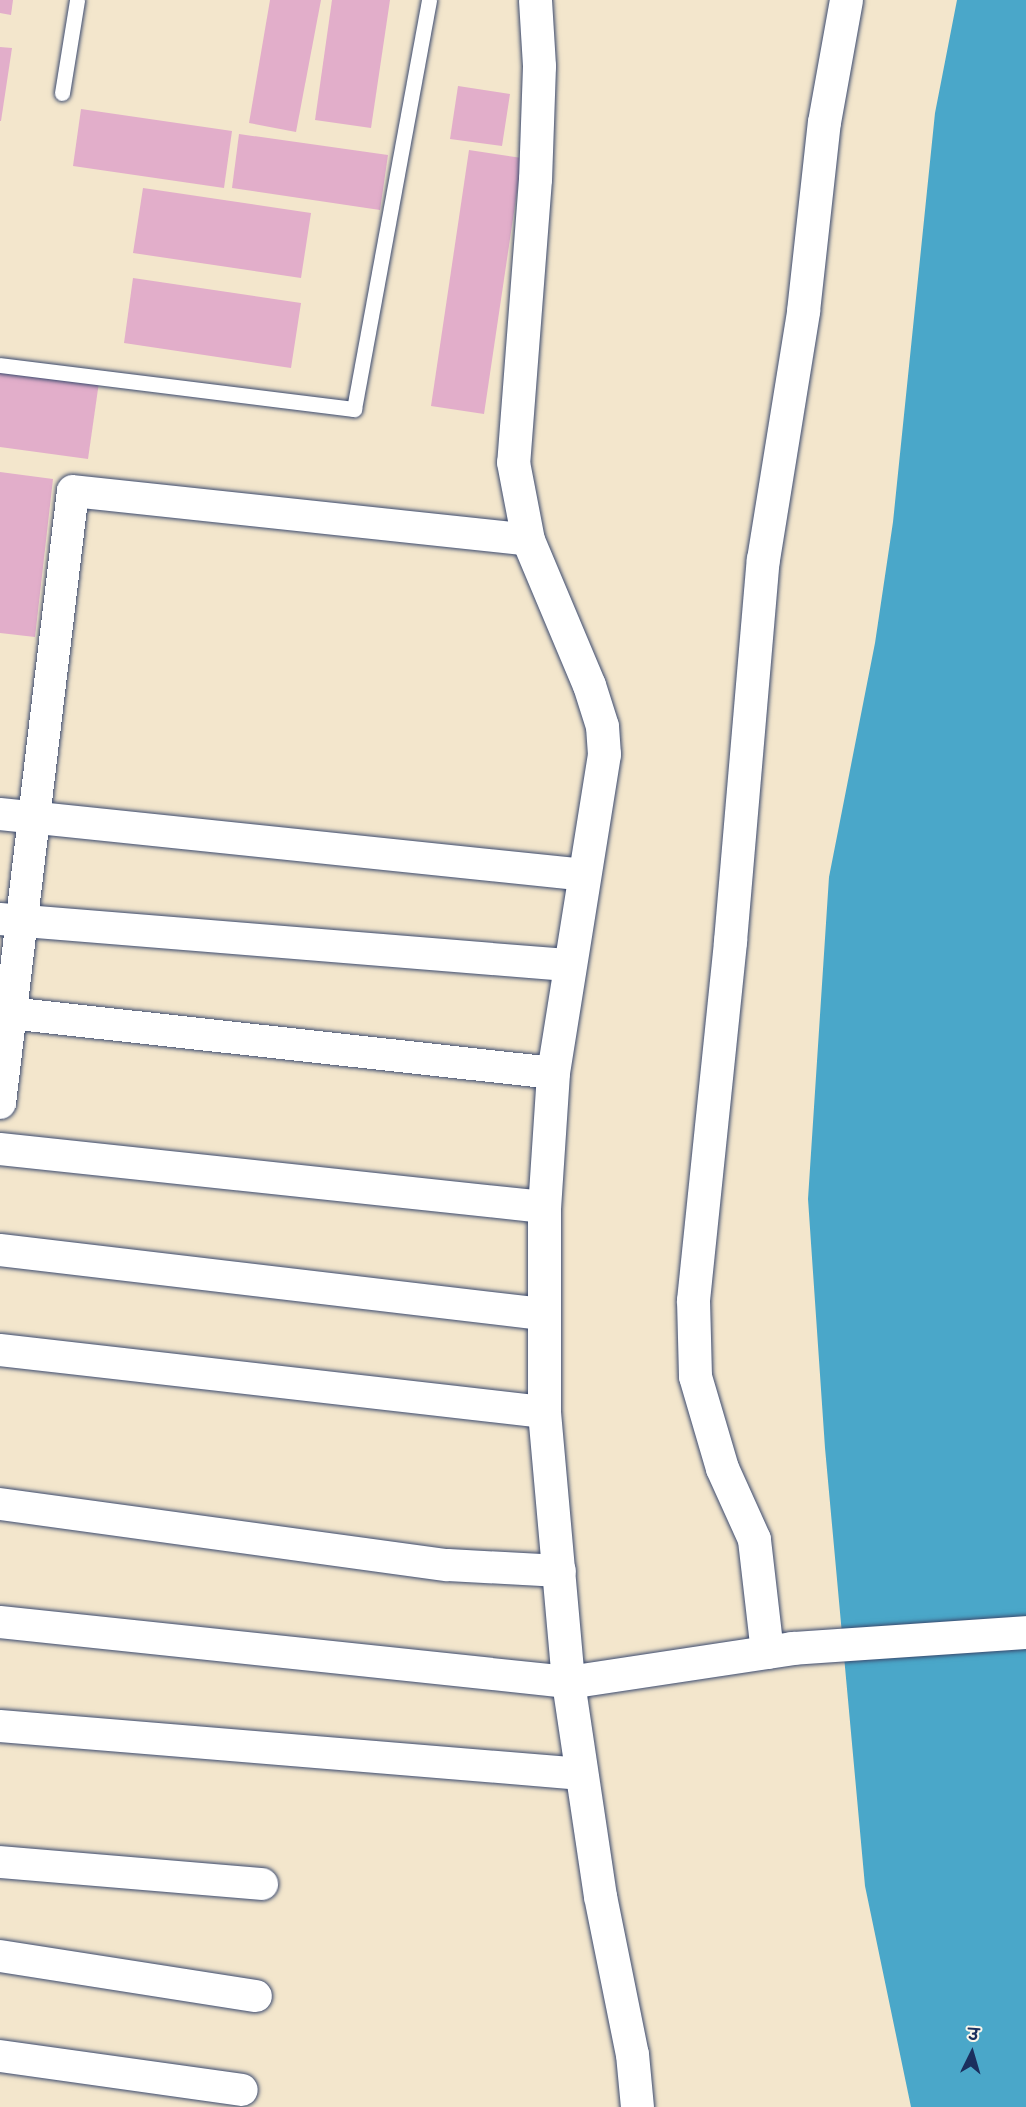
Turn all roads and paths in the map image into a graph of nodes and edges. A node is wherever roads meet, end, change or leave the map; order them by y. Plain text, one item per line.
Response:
1 (77, 0) edge
2 (429, 0) edge
3 (535, 0) edge
4 (846, 0) edge
5 (62, 93) dead end
6 (0, 365) edge
7 (528, 540) junction
8 (0, 814) edge
9 (34, 819) junction
10 (585, 875) junction
11 (12, 920) edge
12 (567, 965) junction
13 (6, 1013) edge
14 (553, 1073) junction
15 (0, 1103) edge
16 (0, 1149) edge
17 (544, 1207) junction
18 (0, 1250) edge
19 (542, 1314) junction
20 (0, 1350) edge
21 (544, 1412) junction
22 (0, 1504) edge
23 (560, 1571) junction
24 (0, 1622) edge
25 (1026, 1632) edge
26 (780, 1650) junction
27 (568, 1682) junction
28 (0, 1726) edge
29 (582, 1774) junction
30 (0, 1862) edge
31 (262, 1884) dead end
32 (0, 1956) edge
33 (256, 1996) dead end
34 (0, 2056) edge
35 (242, 2090) dead end
36 (637, 2107) edge

1 - 5 lane
2 - 6 lane
3 - 7 street
4 - 26 street
7 - 9 street
7 - 10 street
8 - 9 street
9 - 10 street
9 - 11 street
10 - 12 street
11 - 12 street
11 - 13 street
12 - 14 street
13 - 14 street
13 - 15 street
14 - 17 street
16 - 17 street
17 - 19 street
18 - 19 street
19 - 21 street
20 - 21 street
21 - 23 street
22 - 23 street
23 - 27 street
24 - 27 street
25 - 26 street
26 - 27 street
27 - 29 street
28 - 29 street
29 - 36 street
30 - 31 street
32 - 33 street
34 - 35 street

